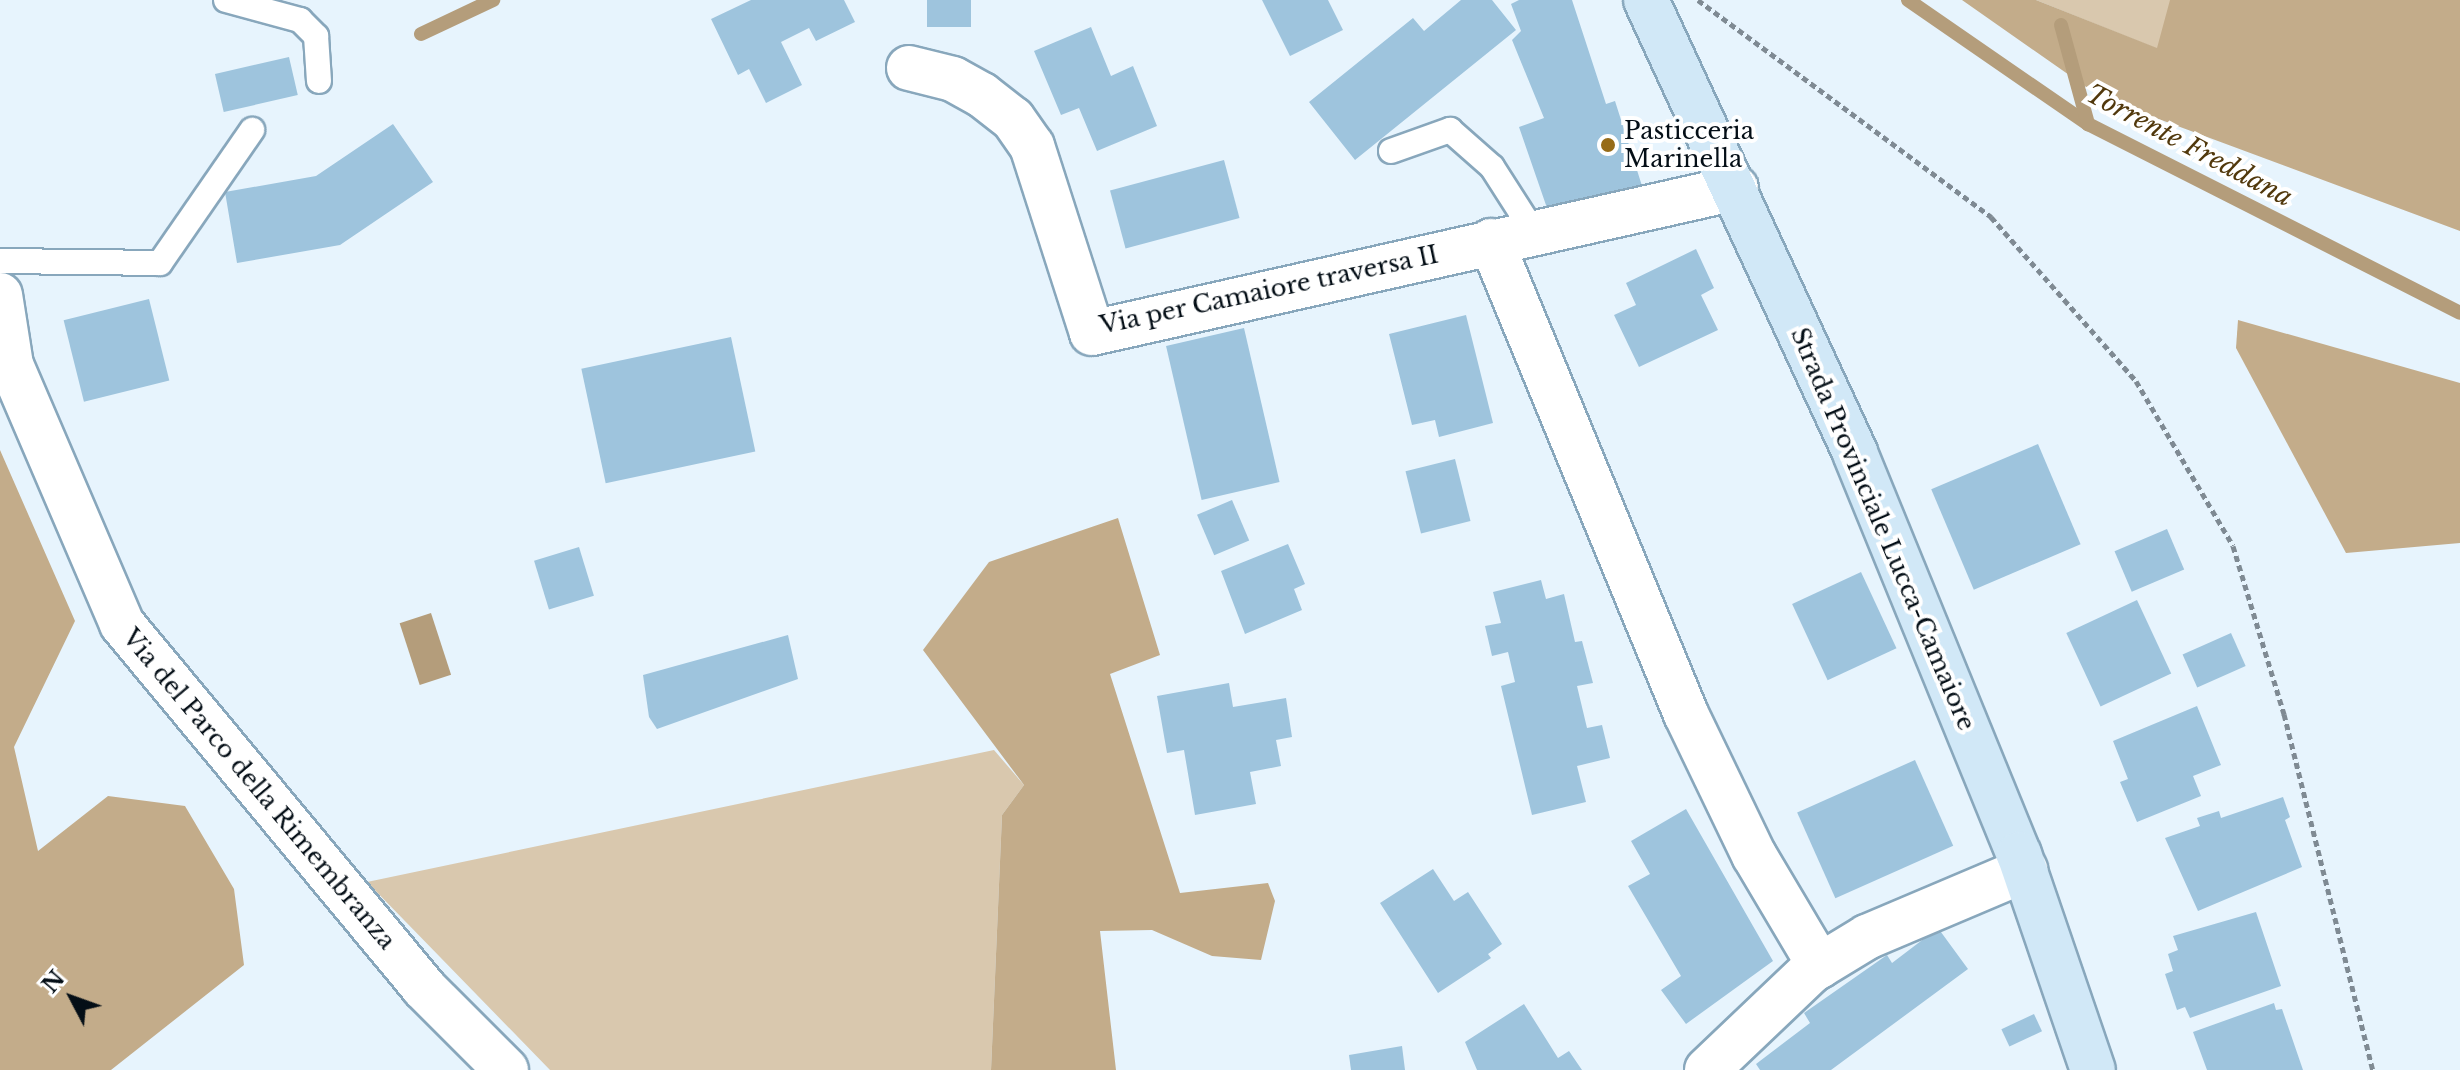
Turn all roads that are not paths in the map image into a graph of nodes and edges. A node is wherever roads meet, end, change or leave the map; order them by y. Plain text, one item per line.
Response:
1 (226, 0) edge
2 (1646, 4) edge
3 (909, 68) dead end
4 (319, 81) dead end
5 (252, 130) dead end
6 (1391, 151) dead end
7 (1736, 188) junction
8 (1533, 231) junction
9 (1491, 241) junction
10 (0, 261) edge
11 (0, 295) edge
12 (2025, 870) junction
13 (1820, 966) junction
14 (506, 1070) edge
15 (1707, 1070) edge
16 (2093, 1070) edge

1 - 4 lane
2 - 7 main road, Strada Provinciale Lucca-Camaiore
3 - 9 street, Via per Camaiore traversa II
5 - 10 lane
6 - 8 lane
7 - 8 street, Via per Camaiore traversa II
7 - 12 main road, Strada Provinciale Lucca-Camaiore
8 - 9 street, Via per Camaiore traversa II
9 - 13 street
11 - 14 street, Via del Parco della Rimembranza
12 - 13 street
12 - 16 main road, Strada Provinciale Lucca-Camaiore
13 - 15 street

